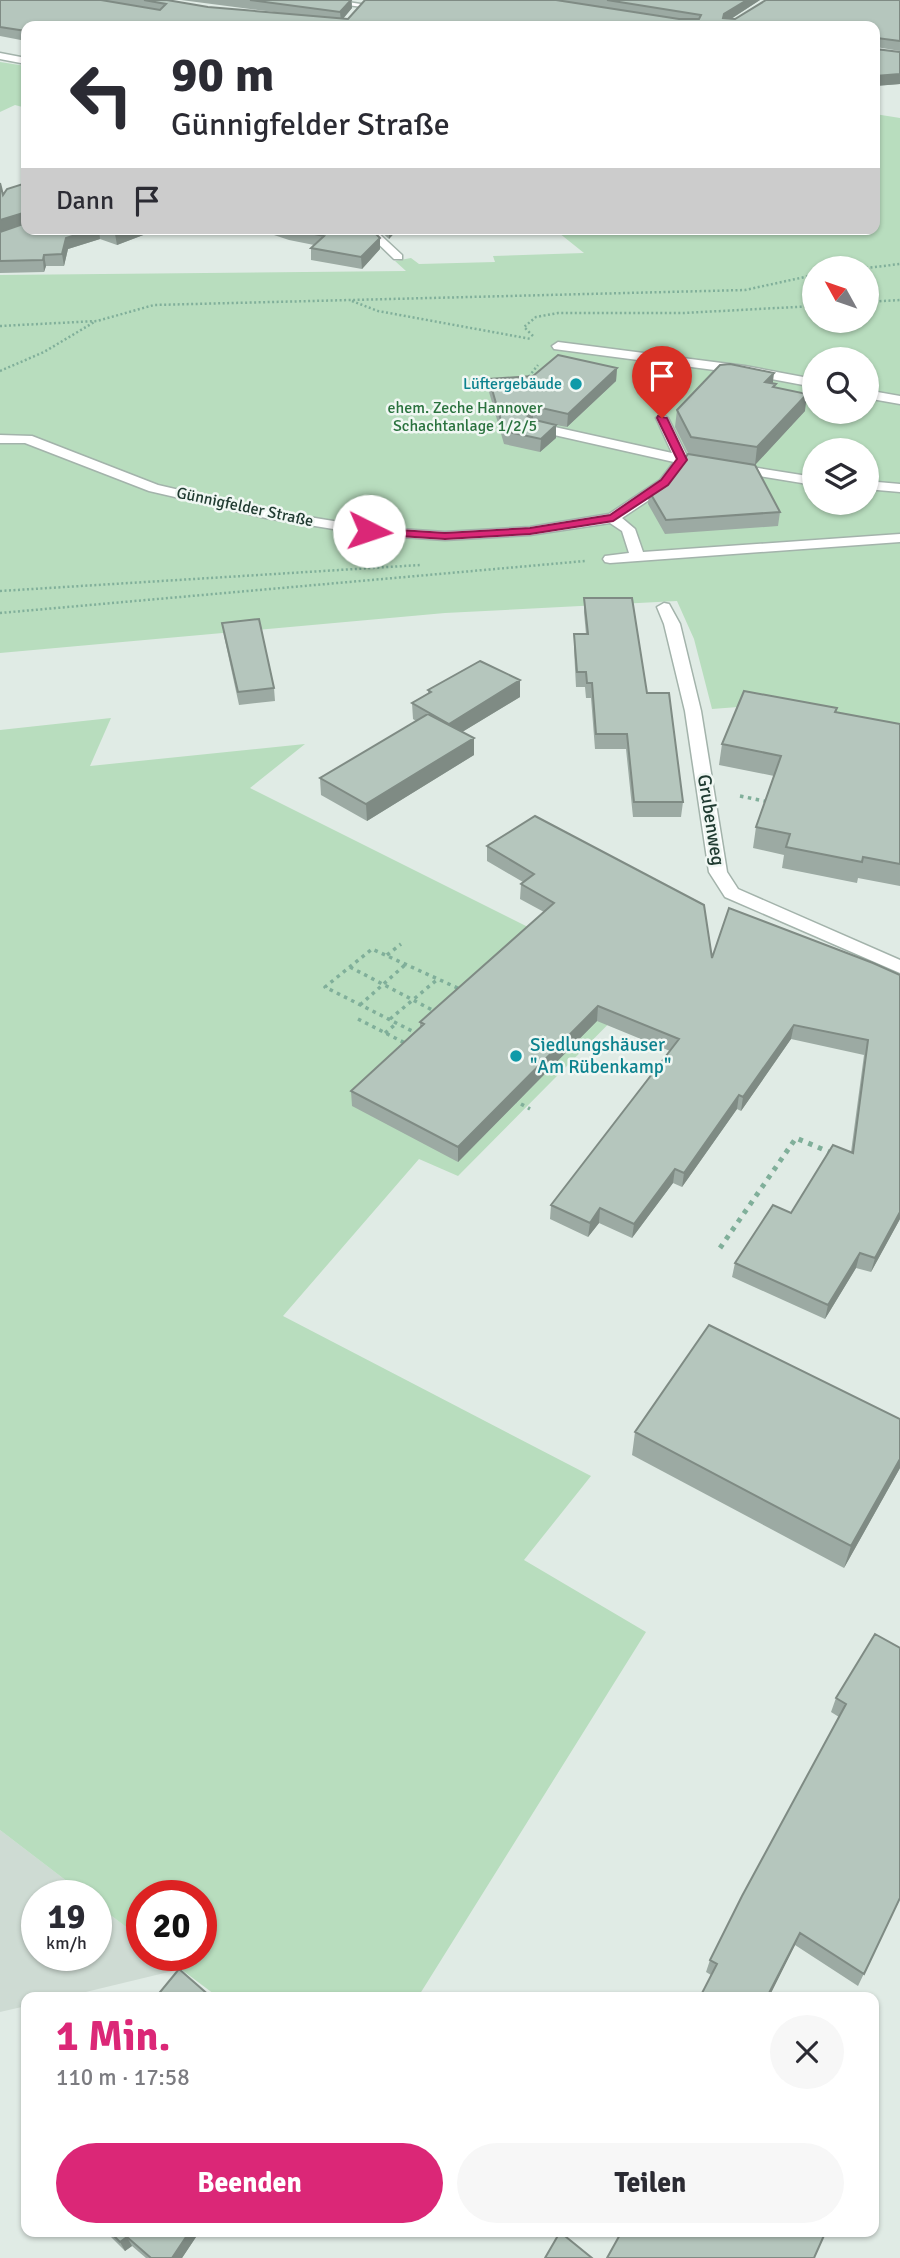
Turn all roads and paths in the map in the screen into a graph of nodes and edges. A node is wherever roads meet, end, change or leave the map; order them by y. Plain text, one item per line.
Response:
1 (310, 0) edge
2 (363, 5) edge
3 (0, 56) edge
4 (21, 60) edge
5 (374, 235) edge
6 (398, 257) dead end
7 (900, 264) edge
8 (879, 266) edge
9 (802, 278) edge
10 (900, 300) edge
11 (351, 301) junction
12 (879, 301) edge
13 (802, 307) edge
14 (558, 313) dead end
15 (97, 321) junction
16 (0, 326) edge
17 (536, 340) dead end
18 (558, 346) dead end
19 (538, 365) dead end
20 (534, 370) junction
21 (0, 371) edge
22 (542, 372) edge
23 (802, 381) edge
24 (879, 396) edge
25 (900, 400) edge
26 (662, 418) dead end
27 (532, 426) joint
28 (0, 439) edge
29 (682, 460) junction
30 (802, 479) edge
31 (879, 486) edge
32 (900, 488) edge
33 (613, 518) junction
34 (900, 538) edge
35 (566, 556) dead end
36 (637, 557) junction
37 (610, 559) junction
38 (428, 565) dead end
39 (0, 591) edge
40 (664, 607) dead end
41 (0, 613) edge
42 (706, 789) junction
43 (771, 802) edge
44 (401, 944) dead end
45 (387, 955) junction
46 (406, 964) junction
47 (350, 967) junction
48 (900, 967) edge
49 (439, 978) junction
50 (383, 984) junction
51 (413, 999) junction
52 (456, 999) edge
53 (360, 1004) junction
54 (358, 1019) dead end
55 (390, 1019) junction
56 (432, 1020) edge
57 (397, 1023) junction
58 (424, 1026) edge
59 (385, 1033) junction
60 (416, 1033) junction
61 (561, 1038) edge
62 (405, 1043) junction
63 (416, 1049) edge
64 (586, 1050) dead end
65 (507, 1097) edge
66 (530, 1109) dead end
67 (842, 1157) edge
68 (720, 1248) dead end

1 - 2 street
3 - 4 street
5 - 6 street
7 - 8 path
9 - 11 path
10 - 12 path
11 - 15 path
11 - 17 path
13 - 14 path
15 - 16 path
15 - 21 path
18 - 23 street
19 - 20 path
20 - 22 path
20 - 27 path
24 - 25 street
26 - 29 street
27 - 29 street
28 - 33 street, Günnigfelder Straße
29 - 30 street
29 - 33 street, Günnigfelder Straße
31 - 32 street
33 - 36 street
34 - 36 street
35 - 37 path
36 - 37 street
37 - 41 path
38 - 39 path
40 - 42 street, Grubenweg
42 - 43 path
42 - 48 street, Grubenweg
44 - 45 path
45 - 46 path
45 - 47 path
46 - 49 path
46 - 50 path
47 - 50 path
47 - 53 path
49 - 51 path
49 - 52 path
50 - 51 path
50 - 53 path
51 - 55 path
51 - 56 path
53 - 55 path
54 - 59 path
55 - 57 path
57 - 59 path
57 - 60 path
58 - 60 path
59 - 62 path
60 - 62 path
61 - 64 path
62 - 63 path
65 - 66 path
67 - 68 path

